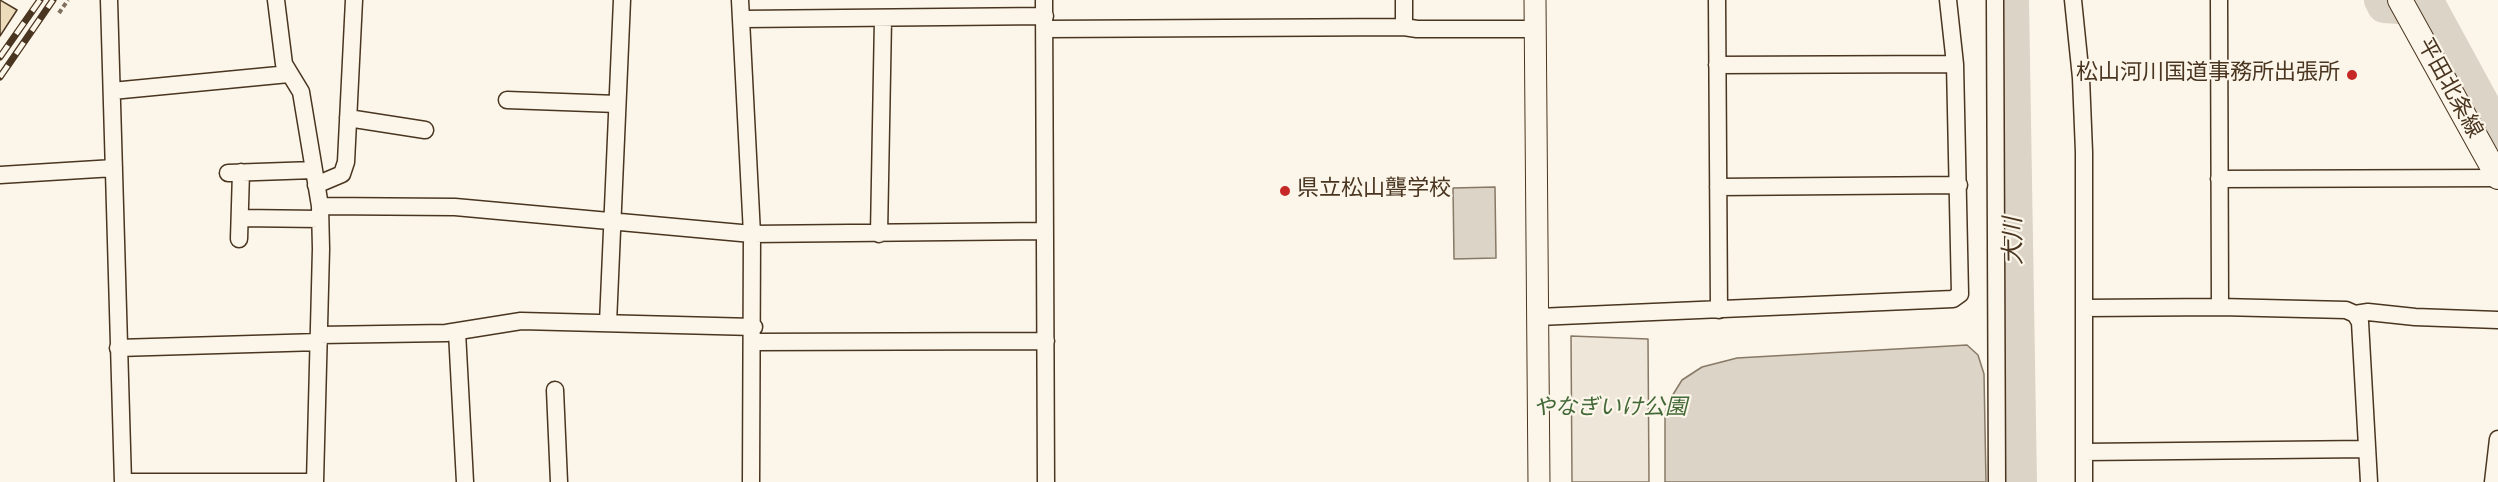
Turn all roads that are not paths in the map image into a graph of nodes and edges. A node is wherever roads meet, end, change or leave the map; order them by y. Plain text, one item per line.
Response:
1 (109, 0) edge
2 (276, 0) edge
3 (354, 0) edge
4 (622, 0) edge
5 (740, 0) edge
6 (1404, 0) edge
7 (1536, 0) edge
8 (1717, 0) edge
9 (1948, 0) edge
10 (1995, 0) edge
11 (2073, 0) edge
12 (2219, 0) edge
13 (2400, 0) edge
14 (1045, 15) edge
15 (883, 19) junction
16 (743, 20) junction
17 (1404, 27) junction
18 (1536, 29) junction
19 (1955, 64) junction
20 (1717, 65) junction
21 (289, 74) junction
22 (112, 91) junction
23 (507, 100) dead end
24 (617, 104) junction
25 (348, 118) junction
26 (425, 130) dead end
27 (114, 168) junction
28 (0, 175) edge
29 (315, 177) junction
30 (2498, 177) edge
31 (2219, 179) junction
32 (1959, 185) junction
33 (1718, 188) junction
34 (320, 212) junction
35 (240, 218) junction
36 (611, 222) junction
37 (1045, 231) junction
38 (752, 234) junction
39 (879, 234) junction
40 (239, 239) dead end
41 (2220, 307) junction
42 (2084, 308) junction
43 (1719, 310) junction
44 (2355, 314) junction
45 (1538, 317) junction
46 (2498, 320) edge
47 (608, 323) junction
48 (457, 332) junction
49 (754, 334) junction
50 (319, 338) junction
51 (1046, 341) junction
52 (118, 348) junction
53 (555, 390) dead end
54 (2498, 438) edge
55 (2367, 449) junction
56 (2084, 452) junction
57 (123, 482) edge
58 (313, 482) edge
59 (465, 482) edge
60 (559, 482) edge
61 (751, 482) edge
62 (1046, 482) edge
63 (1539, 482) edge
64 (1997, 482) edge
65 (2084, 482) edge
66 (2369, 482) edge
67 (2493, 482) edge

1 - 22 street
2 - 21 street
3 - 25 street
4 - 24 street
5 - 16 street
6 - 17 street
7 - 18 street
8 - 20 street
9 - 19 street
10 - 64 street
11 - 42 street
12 - 31 street
13 - 30 main road, 平田北条線
14 - 15 street
14 - 17 street
14 - 37 street
15 - 16 street
15 - 39 street
16 - 38 street
17 - 18 street
18 - 45 street
19 - 20 street
19 - 32 street
20 - 33 street
21 - 22 street
21 - 29 street
22 - 27 street
23 - 24 street
24 - 36 street
25 - 26 street
25 - 29 street
27 - 28 street
27 - 52 street
29 - 34 street
29 - 35 street
30 - 31 street
31 - 41 street
32 - 33 street
32 - 43 street
33 - 43 street
34 - 35 street
34 - 36 street
34 - 50 street
35 - 40 street
36 - 38 street
36 - 47 street
37 - 39 street
37 - 51 street
38 - 39 street
38 - 49 street
41 - 42 street
41 - 44 street
42 - 56 street
43 - 45 street
44 - 46 street
44 - 55 street
45 - 63 street
47 - 48 street
47 - 49 street
48 - 50 street
48 - 59 street
49 - 51 street
49 - 61 street
50 - 52 street
50 - 58 street
51 - 62 street
52 - 57 street
53 - 60 street
54 - 67 street
55 - 56 street
55 - 66 street
56 - 65 street
57 - 58 street

